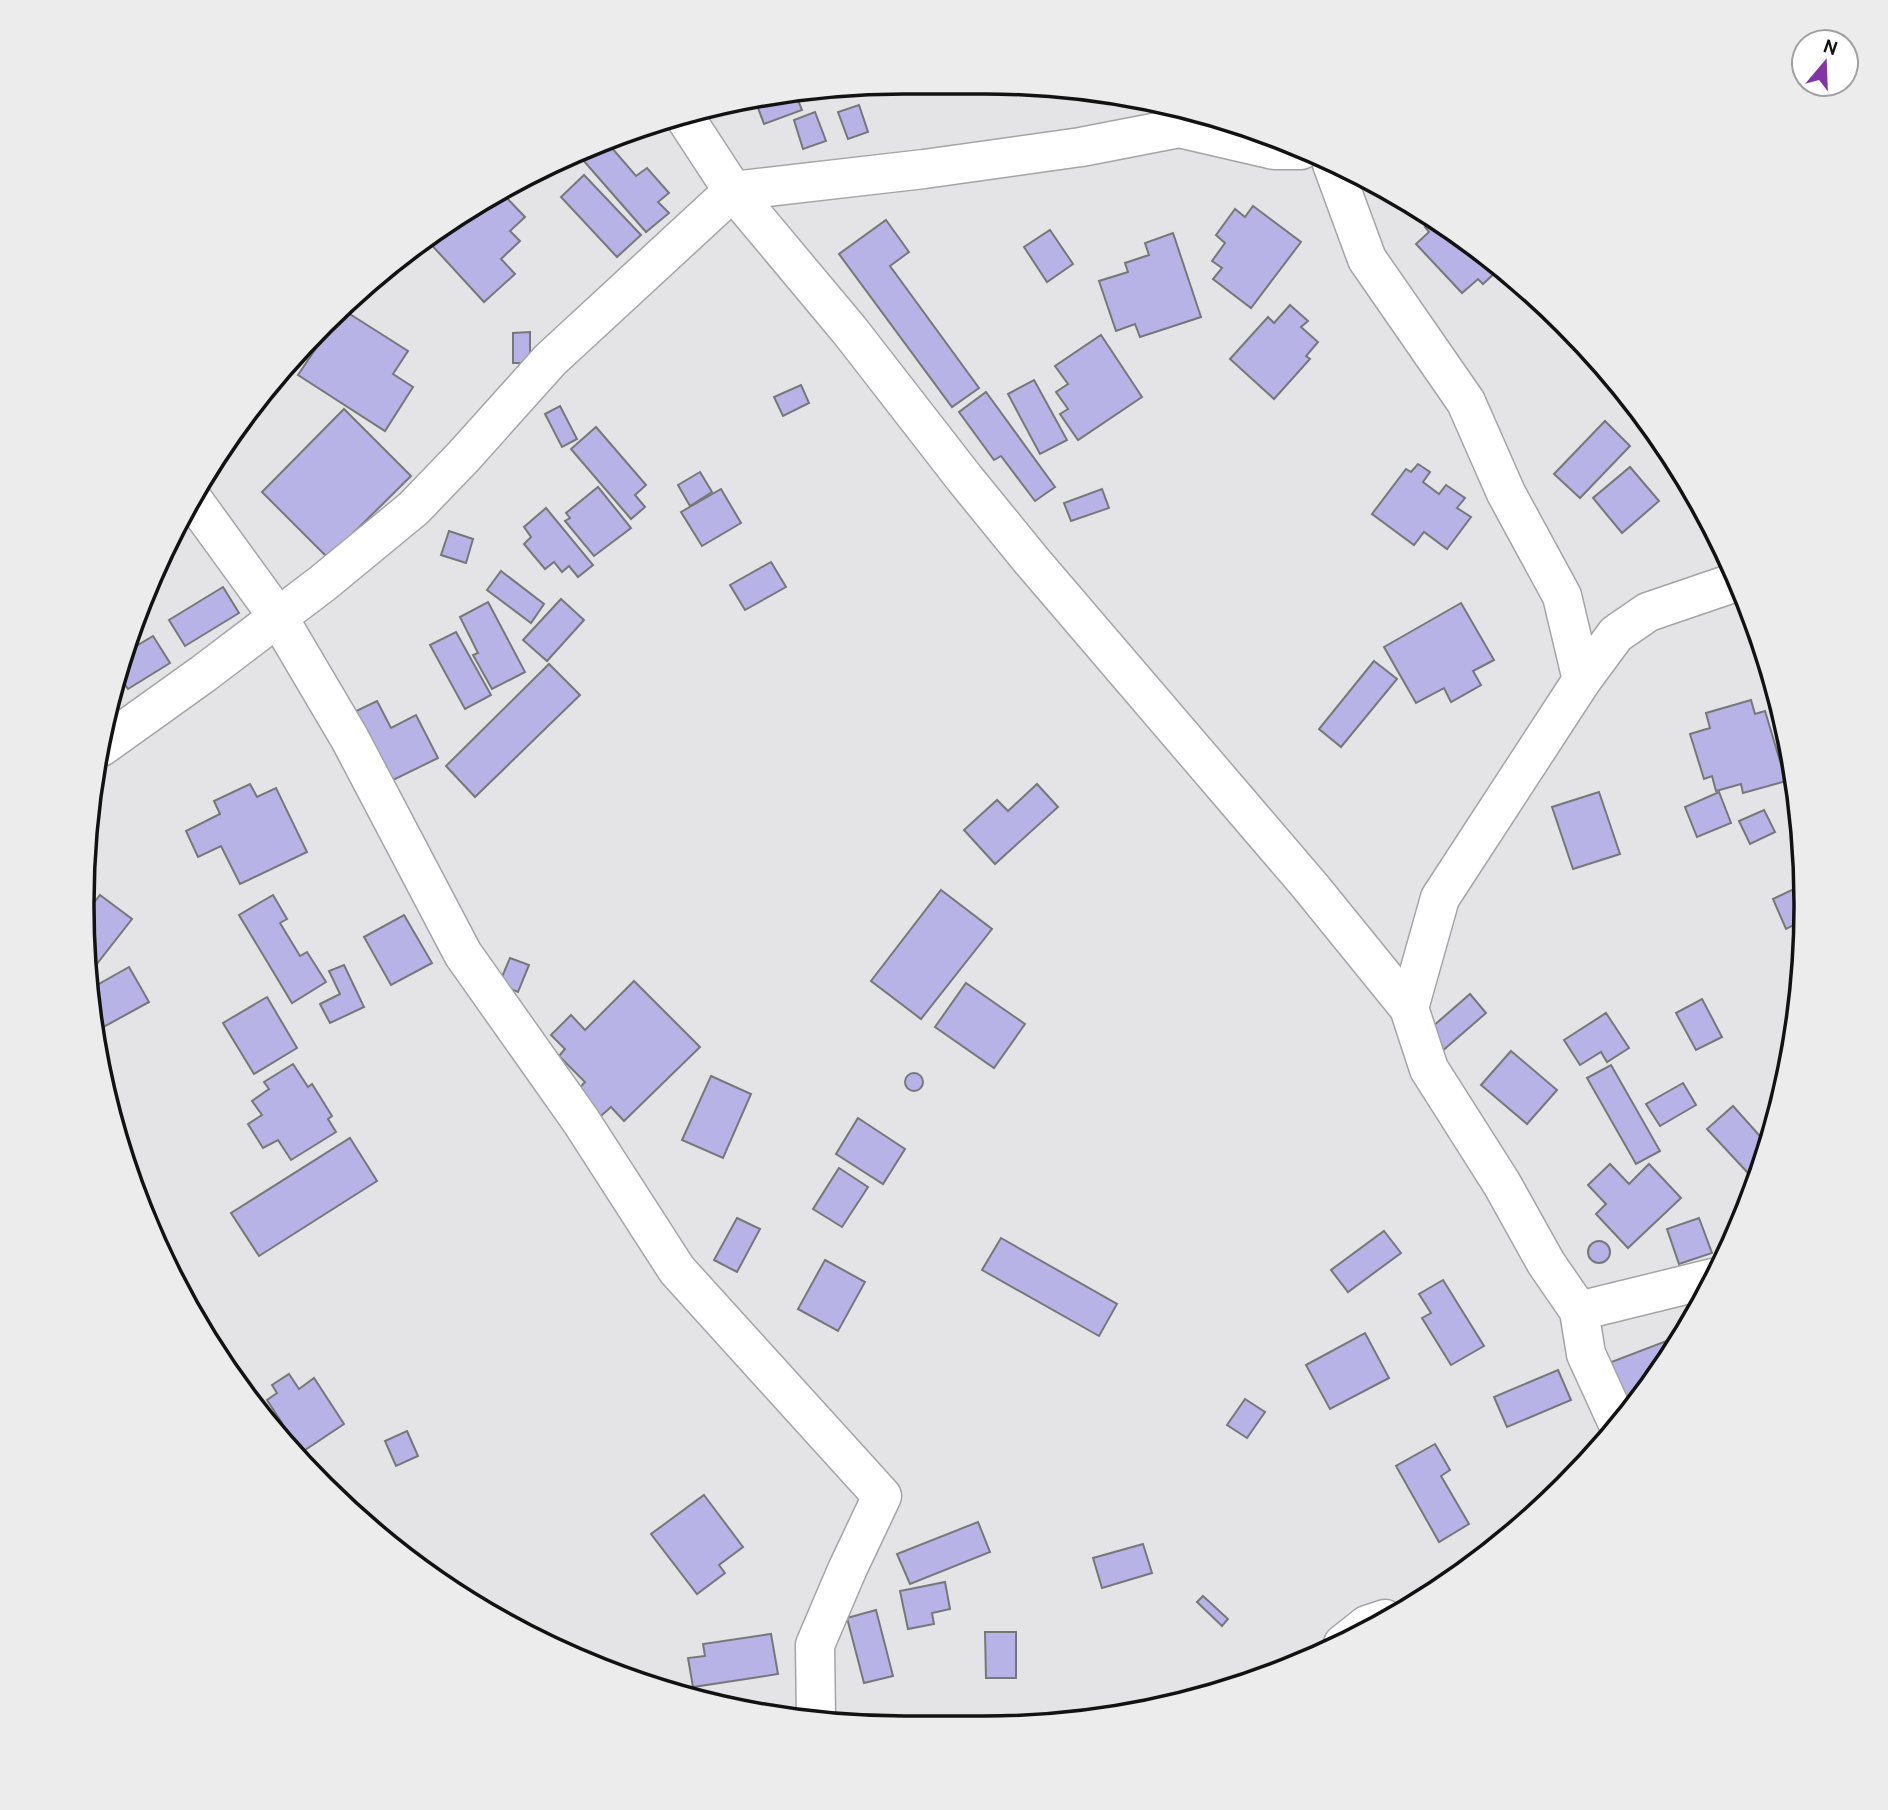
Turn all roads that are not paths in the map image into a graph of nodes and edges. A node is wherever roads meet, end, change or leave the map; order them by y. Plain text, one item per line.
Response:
1 (689, 124) edge
2 (1277, 150) edge
3 (1336, 176) edge
4 (733, 191) junction
5 (199, 508) edge
6 (1727, 585) edge
7 (278, 617) junction
8 (1582, 680) junction
9 (112, 739) edge
10 (1409, 1008) junction
11 (1700, 1281) edge
12 (1579, 1311) junction
13 (1613, 1413) edge
14 (816, 1711) edge

1 - 4 street
2 - 4 street
3 - 8 street
4 - 7 street
4 - 10 street
5 - 7 street
6 - 8 street
7 - 9 street
7 - 14 street
8 - 10 street
10 - 12 street
11 - 12 street
12 - 13 street

